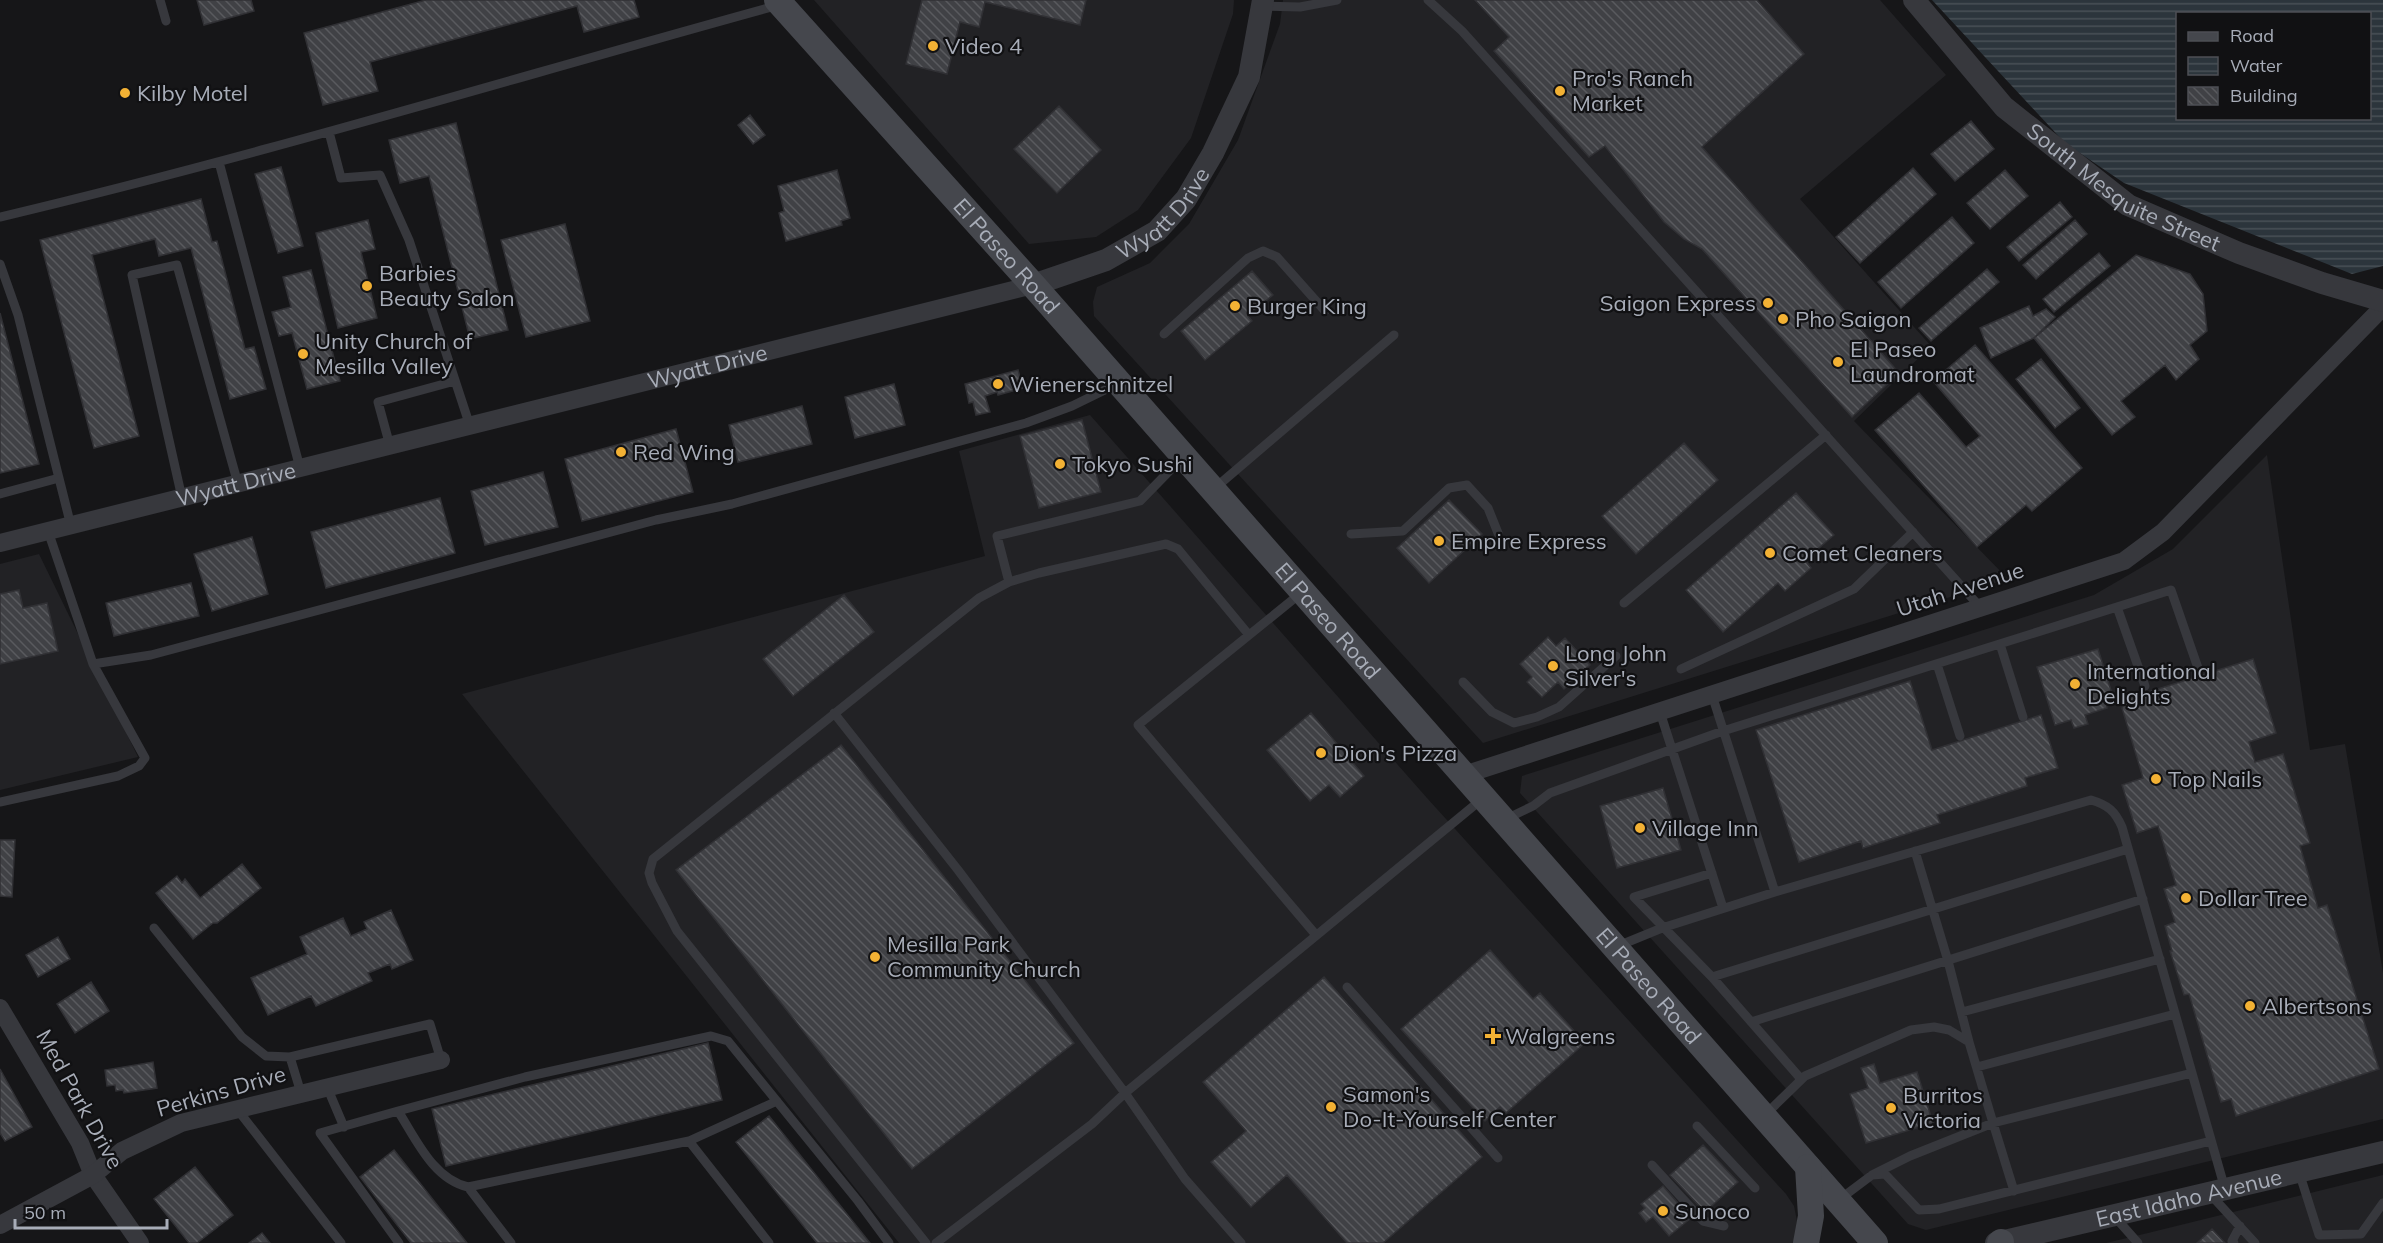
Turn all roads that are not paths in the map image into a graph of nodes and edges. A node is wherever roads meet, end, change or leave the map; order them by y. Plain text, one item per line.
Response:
1 (160, 0) edge
2 (1337, 0) edge
3 (1428, 0) edge
4 (1914, 0) edge
5 (779, 2) edge
6 (1263, 3) edge
7 (165, 21) dead end
8 (329, 132) junction
9 (219, 162) junction
10 (0, 217) edge
11 (0, 264) edge
12 (1033, 285) junction
13 (2383, 301) edge
14 (2383, 306) edge
15 (1325, 311) dead end
16 (1164, 334) dead end
17 (1394, 335) dead end
18 (455, 381) junction
19 (1119, 382) junction
20 (470, 426) junction
21 (1826, 435) junction
22 (390, 446) junction
23 (1184, 456) junction
24 (300, 468) junction
25 (59, 478) junction
26 (238, 484) junction
27 (1213, 490) junction
28 (0, 494) edge
29 (182, 498) junction
30 (71, 526) junction
31 (48, 531) junction
32 (1913, 532) junction
33 (1498, 533) dead end
34 (1351, 534) dead end
35 (0, 543) edge
36 (1009, 582) junction
37 (1303, 592) junction
38 (1624, 603) dead end
39 (2117, 607) junction
40 (1982, 608) junction
41 (1249, 635) junction
42 (2000, 644) junction
43 (1616, 656) dead end
44 (93, 664) junction
45 (1936, 664) junction
46 (2198, 668) dead end
47 (1681, 669) dead end
48 (1463, 682) dead end
49 (2145, 686) dead end
50 (1712, 695) junction
51 (1660, 712) junction
52 (834, 713) junction
53 (2023, 717) dead end
54 (1724, 731) junction
55 (1960, 736) dead end
56 (1673, 750) junction
57 (1464, 775) junction
58 (1484, 798) junction
59 (0, 802) edge
60 (1503, 820) junction
61 (2128, 849) junction
62 (1914, 851) junction
63 (1712, 873) junction
64 (1775, 892) junction
65 (2143, 899) junction
66 (1723, 908) junction
67 (1931, 909) junction
68 (154, 928) dead end
69 (1662, 928) junction
70 (1316, 935) junction
71 (1615, 947) junction
72 (2160, 959) junction
73 (1948, 961) junction
74 (1712, 977) junction
75 (1347, 987) dead end
76 (0, 1008) edge
77 (1962, 1012) junction
78 (2175, 1014) junction
79 (1751, 1022) junction
80 (1969, 1042) junction
81 (290, 1057) junction
82 (441, 1060) joint
83 (1977, 1066) junction
84 (2192, 1073) junction
85 (1801, 1079) junction
86 (327, 1087) junction
87 (301, 1093) junction
88 (1125, 1093) junction
89 (777, 1101) junction
90 (237, 1109) junction
91 (398, 1111) junction
92 (1764, 1116) junction
93 (1993, 1123) junction
94 (1697, 1126) dead end
95 (344, 1127) junction
96 (689, 1141) junction
97 (2211, 1141) junction
98 (2383, 1152) edge
99 (1498, 1158) dead end
100 (1652, 1165) dead end
101 (1808, 1167) junction
102 (2299, 1172) junction
103 (93, 1174) junction
104 (1872, 1175) junction
105 (468, 1187) junction
106 (1755, 1188) dead end
107 (2014, 1191) junction
108 (2217, 1191) junction
109 (1838, 1201) junction
110 (2383, 1203) edge
111 (2113, 1215) junction
112 (0, 1225) edge
113 (2240, 1226) junction
114 (1724, 1227) dead end
115 (2363, 1238) edge
116 (140, 1243) edge
117 (341, 1243) edge
118 (399, 1243) edge
119 (511, 1243) edge
120 (769, 1243) edge
121 (890, 1243) edge
122 (926, 1243) edge
123 (936, 1243) edge
124 (1241, 1243) edge
125 (1806, 1243) edge
126 (1875, 1243) edge
127 (1999, 1243) edge
128 (2138, 1243) edge
129 (2234, 1243) edge
130 (2255, 1243) edge

1 - 7 lane
2 - 6 lane
3 - 21 lane
4 - 13 street, South Mesquite Street
5 - 8 lane
5 - 12 main road, El Paseo Road
6 - 12 street, Wyatt Drive
8 - 9 lane
8 - 18 lane
9 - 10 lane
9 - 24 lane
11 - 25 lane
12 - 19 main road, El Paseo Road
12 - 20 street, Wyatt Drive
14 - 40 street, Utah Avenue
15 - 16 lane
17 - 27 lane
18 - 20 lane
18 - 22 lane
19 - 23 main road, El Paseo Road
19 - 44 lane
20 - 22 street, Wyatt Drive
21 - 32 lane
21 - 38 lane
22 - 24 street, Wyatt Drive
23 - 27 main road, El Paseo Road
23 - 36 lane
24 - 26 street, Wyatt Drive
25 - 28 lane
25 - 30 lane
26 - 29 street, Wyatt Drive
26 - 29 lane
27 - 37 main road, El Paseo Road
29 - 30 street, Wyatt Drive
30 - 31 street, Wyatt Drive
31 - 35 street, Wyatt Drive
31 - 44 lane
32 - 40 lane
32 - 47 lane
33 - 34 lane
36 - 41 lane
36 - 52 lane
37 - 41 lane
37 - 57 main road, El Paseo Road
39 - 42 lane
39 - 46 lane
39 - 49 lane
40 - 50 street, Utah Avenue
41 - 70 lane
42 - 45 lane
42 - 53 lane
43 - 48 lane
44 - 59 lane
45 - 54 lane
45 - 55 lane
50 - 51 street, Utah Avenue
50 - 54 lane
51 - 56 lane
51 - 57 street, Utah Avenue
52 - 88 lane
52 - 122 lane
54 - 56 lane
54 - 64 lane
56 - 60 lane
56 - 63 lane
57 - 58 main road, El Paseo Road
58 - 60 main road, El Paseo Road
58 - 70 lane
60 - 71 main road, El Paseo Road
61 - 62 lane
61 - 65 lane
61 - 67 lane
62 - 64 lane
62 - 67 lane
63 - 66 lane
63 - 69 lane
64 - 66 lane
65 - 72 lane
65 - 73 lane
66 - 69 lane
67 - 73 lane
67 - 74 lane
68 - 81 lane
69 - 71 lane
69 - 74 lane
70 - 88 lane
71 - 92 main road, El Paseo Road
72 - 77 lane
72 - 78 lane
73 - 77 lane
73 - 79 lane
74 - 79 lane
75 - 99 lane
76 - 103 street, Med Park Drive
77 - 80 lane
78 - 83 lane
78 - 84 lane
79 - 85 lane
80 - 83 lane
80 - 85 lane
81 - 82 lane
81 - 87 lane
82 - 86 street, Perkins Drive
83 - 93 lane
84 - 93 lane
84 - 97 lane
85 - 92 lane
86 - 87 street, Perkins Drive
86 - 95 lane
87 - 90 street, Perkins Drive
88 - 123 lane
88 - 124 lane
89 - 91 lane
89 - 96 lane
89 - 121 lane
90 - 103 street, Perkins Drive
90 - 117 lane
91 - 95 lane
91 - 105 lane
92 - 101 main road, El Paseo Road
93 - 104 lane
93 - 107 lane
94 - 106 lane
95 - 118 lane
96 - 105 lane
96 - 120 lane
97 - 107 lane
97 - 108 lane
98 - 102 street, East Idaho Avenue
100 - 114 lane
101 - 109 main road, El Paseo Road
101 - 125 main road
102 - 108 street, East Idaho Avenue
102 - 115 lane
103 - 112 street, Perkins Drive
103 - 116 street, Med Park Drive
104 - 107 lane
104 - 109 lane
105 - 119 lane
108 - 111 street, East Idaho Avenue
108 - 113 lane
109 - 126 main road, El Paseo Road
110 - 115 lane
111 - 127 street, East Idaho Avenue
111 - 128 lane
113 - 129 lane
113 - 130 lane

